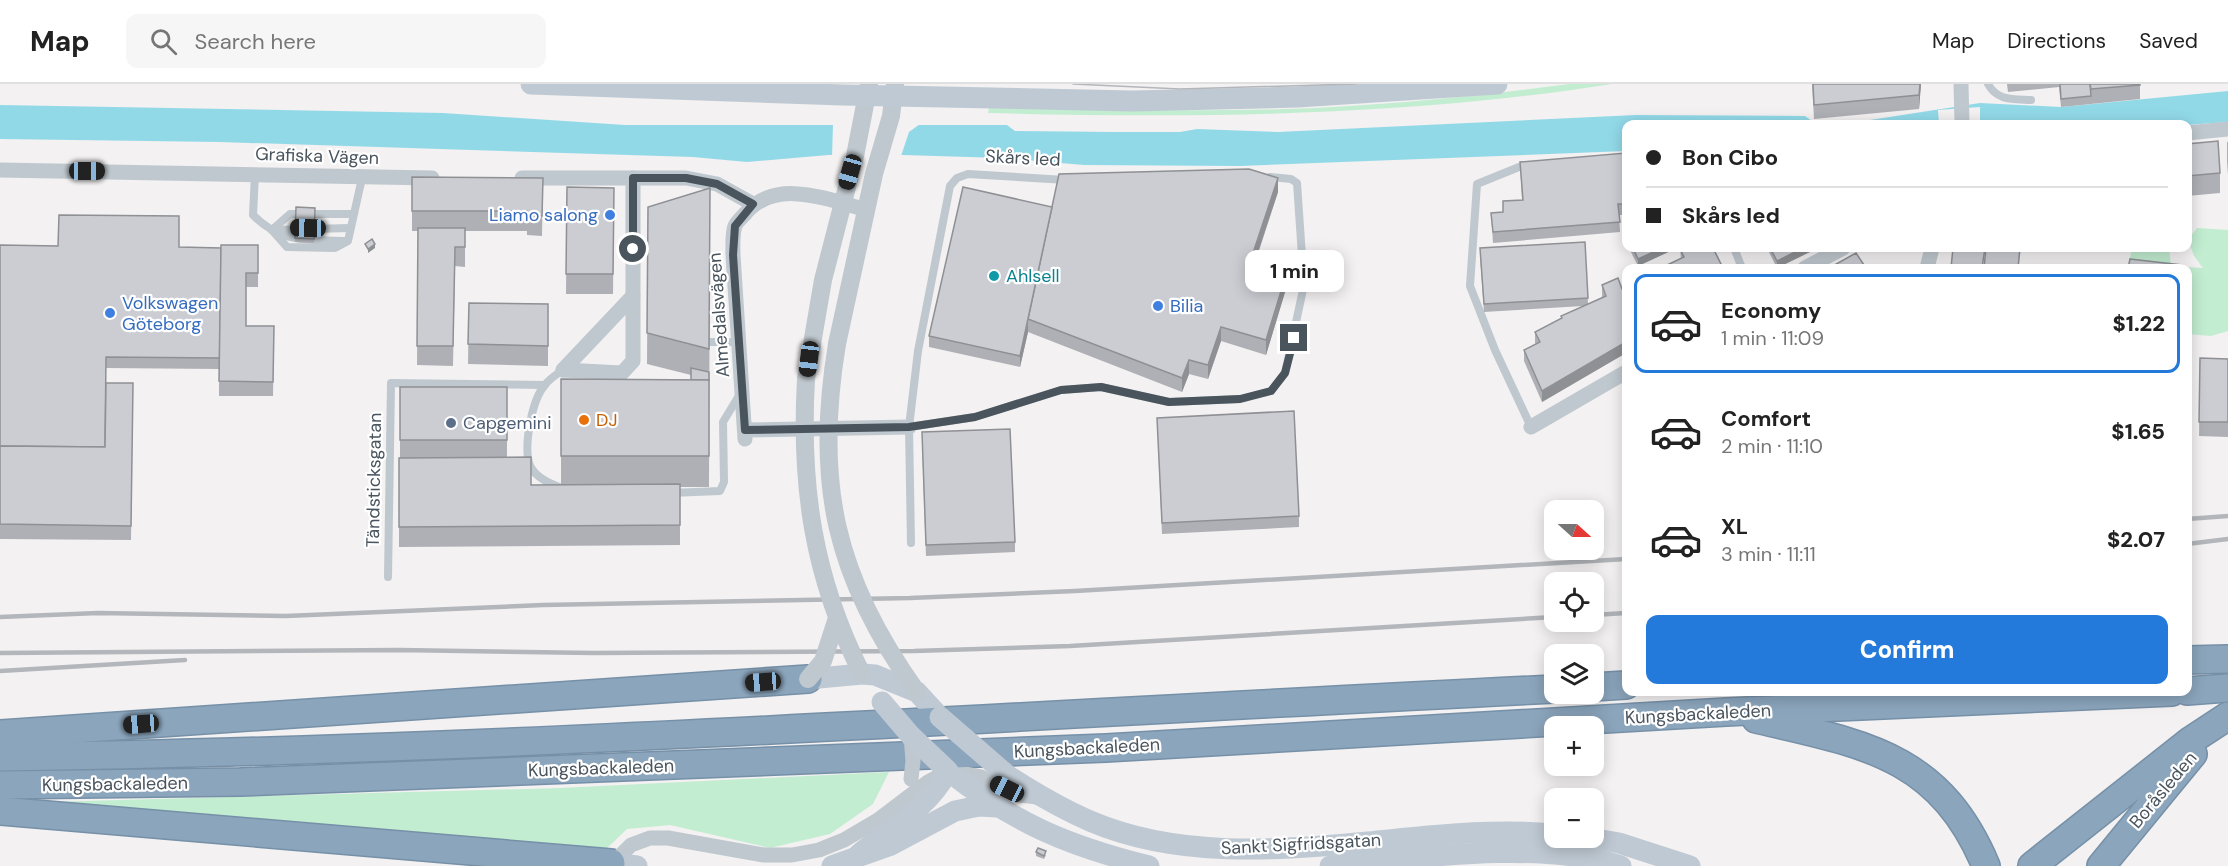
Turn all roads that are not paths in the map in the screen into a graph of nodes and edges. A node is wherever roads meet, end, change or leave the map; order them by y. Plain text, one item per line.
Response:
1 (531, 84) edge
2 (1497, 84) edge
3 (1961, 84) edge
4 (1988, 84) edge
5 (868, 90) edge
6 (895, 90) edge
7 (2031, 100) dead end
8 (1962, 120) edge
9 (2228, 129) edge
10 (2192, 133) edge
11 (1519, 168) edge
12 (0, 170) edge
13 (255, 174) junction
14 (1260, 176) edge
15 (362, 178) junction
16 (450, 178) edge
17 (507, 178) edge
18 (633, 178) junction
19 (1080, 180) edge
20 (841, 203) junction
21 (753, 204) junction
22 (866, 210) junction
23 (353, 214) junction
24 (350, 228) junction
25 (272, 230) junction
26 (1835, 252) edge
27 (1813, 264) edge
28 (633, 296) junction
29 (709, 342) edge
30 (739, 342) junction
31 (563, 370) junction
32 (1622, 374) edge
33 (544, 385) junction
34 (744, 388) junction
35 (909, 427) junction
36 (1532, 428) joint
37 (388, 460) junction
38 (399, 461) edge
39 (520, 462) edge
40 (530, 463) junction
41 (572, 491) edge
42 (664, 493) edge
43 (911, 543) dead end
44 (388, 577) dead end
45 (837, 618) junction
46 (2228, 659) edge
47 (2192, 660) edge
48 (862, 674) junction
49 (808, 679) junction
50 (1622, 686) edge
51 (1604, 687) edge
52 (2228, 688) edge
53 (1544, 689) edge
54 (2192, 691) edge
55 (917, 692) junction
56 (2083, 696) edge
57 (1726, 712) junction
58 (2228, 717) edge
59 (947, 724) junction
60 (0, 734) edge
61 (911, 736) junction
62 (2194, 745) junction
63 (0, 758) edge
64 (945, 776) junction
65 (0, 785) edge
66 (1041, 797) junction
67 (903, 801) junction
68 (997, 807) junction
69 (0, 811) edge
70 (1544, 834) edge
71 (1604, 841) edge
72 (858, 855) junction
73 (550, 862) edge
74 (619, 865) edge
75 (832, 866) edge
76 (1149, 866) edge
77 (1330, 866) edge
78 (1621, 866) edge
79 (1690, 866) edge
80 (1986, 866) edge
81 (2032, 866) edge
82 (2102, 866) edge

1 - 5 main road
2 - 6 main road
3 - 8 street
4 - 7 lane
5 - 6 main road
5 - 20 street
6 - 22 street, Sankt Sigfridsgatan
9 - 10 street
11 - 36 lane
12 - 13 street, Grafiska Vägen
13 - 15 street, Grafiska Vägen
13 - 25 lane
14 - 35 lane
15 - 16 street, Grafiska Vägen
15 - 23 lane
17 - 18 street
18 - 21 street
18 - 28 street
19 - 35 lane, Skårs led
20 - 21 street
20 - 22 street
20 - 45 street, bridge
21 - 30 street, Almedalsvägen
22 - 55 street, Sankt Sigfridsgatan, bridge
23 - 24 lane
23 - 25 lane
24 - 25 lane
24 - 25 lane
26 - 27 street
28 - 31 street
28 - 31 street
29 - 30 lane
30 - 34 street, Almedalsvägen
31 - 33 lane
32 - 36 street
33 - 37 lane, Tändsticksgatan
33 - 40 lane
34 - 35 street, Almedalsvägen
34 - 42 lane
35 - 43 lane, Skårs led
37 - 38 lane
37 - 44 lane, Tändsticksgatan
39 - 40 lane
40 - 41 lane
45 - 48 street, bridge
45 - 49 street, bridge
46 - 47 highway
48 - 49 main road, Sankt Sigfridsgatan
48 - 55 main road, Sankt Sigfridsgatan
48 - 61 main road, bridge
49 - 60 highway
50 - 51 highway, Kungsbackaleden
52 - 54 highway
53 - 63 highway, Kungsbackaleden
55 - 59 main road, Sankt Sigfridsgatan, bridge
56 - 57 highway, Kungsbackaleden
57 - 65 highway, Kungsbackaleden
57 - 80 highway
58 - 62 highway, Boråsleden
59 - 64 main road
59 - 66 main road, Sankt Sigfridsgatan, bridge
61 - 64 main road, bridge
61 - 67 street, bridge
62 - 81 highway
62 - 82 highway, Boråsleden
64 - 66 street
64 - 67 street
64 - 68 main road
64 - 72 main road
66 - 70 main road, Sankt Sigfridsgatan
67 - 74 street
68 - 72 main road
68 - 76 main road
69 - 73 highway
71 - 79 main road
72 - 75 main road
73 - 74 highway
77 - 78 main road, Sankt Sigfridsgatan

